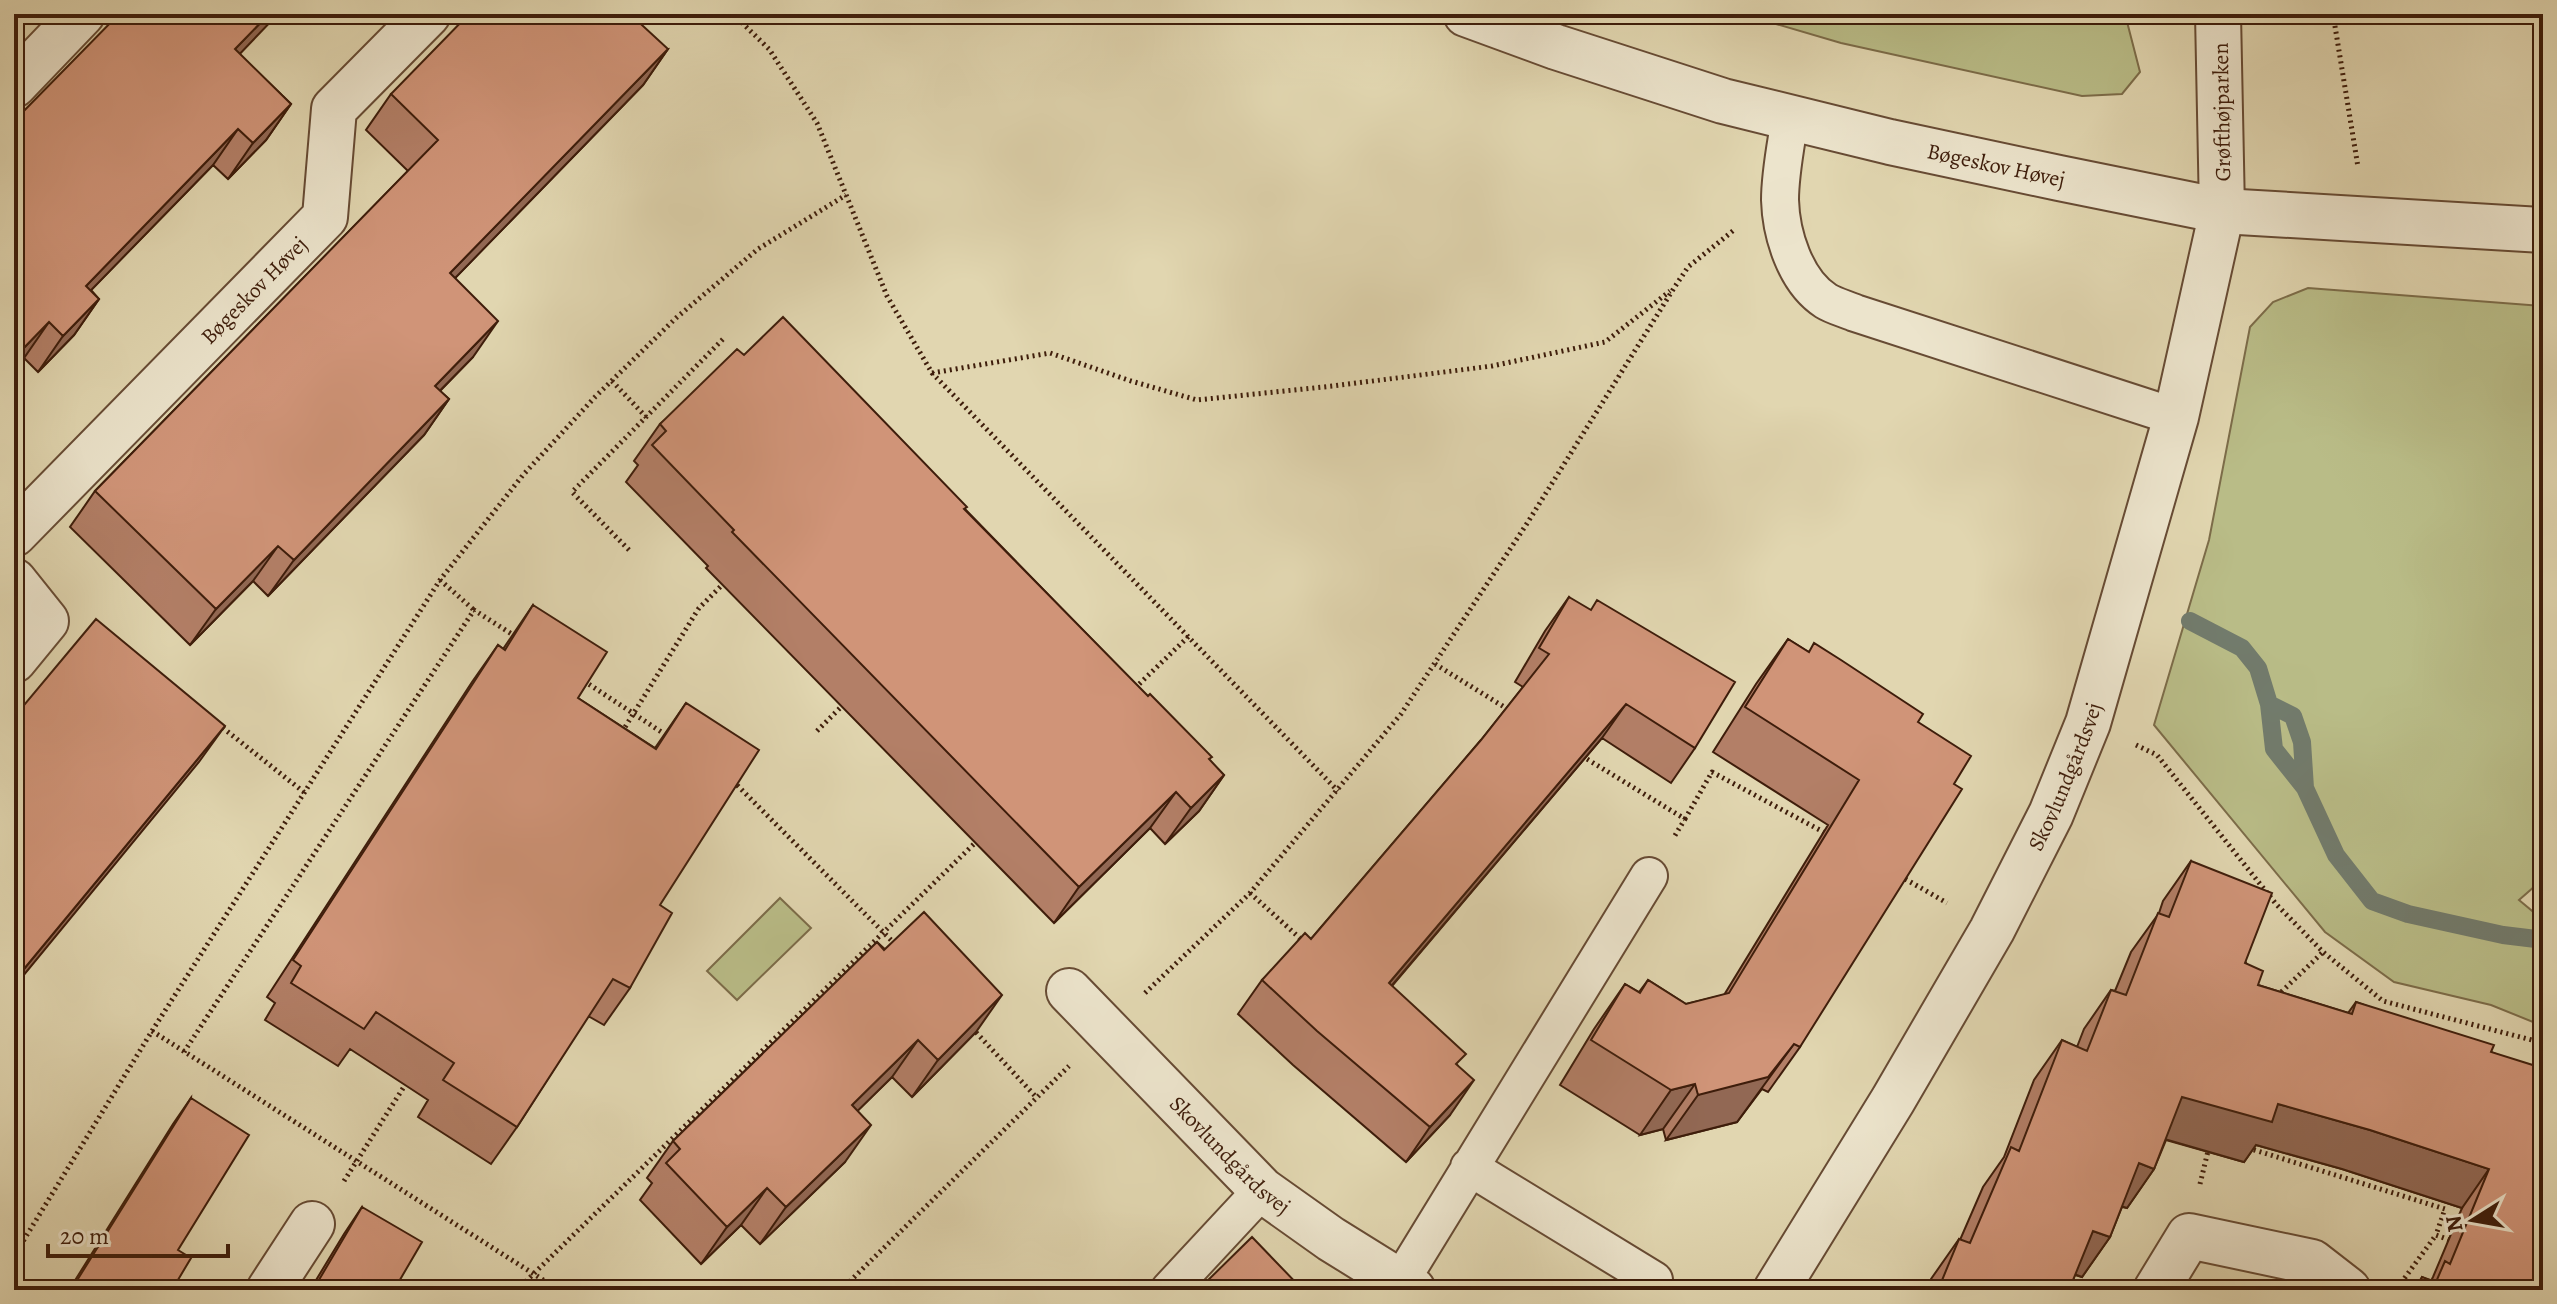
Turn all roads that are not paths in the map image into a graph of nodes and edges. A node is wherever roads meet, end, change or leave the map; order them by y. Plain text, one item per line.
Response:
1 (82, 14) edge
2 (428, 14) edge
3 (1466, 14) edge
4 (2218, 14) edge
5 (14, 85) edge
6 (1790, 118) junction
7 (2222, 211) junction
8 (2543, 230) edge
9 (2176, 417) junction
10 (14, 534) edge
11 (14, 581) edge
12 (14, 660) edge
13 (1649, 876) road end
14 (1069, 991) dead end
15 (1469, 1167) junction
16 (1262, 1190) junction
17 (312, 1224) road end
18 (1654, 1280) dead end
19 (1406, 1286) edge
20 (269, 1290) edge
21 (1169, 1290) edge
22 (1776, 1290) edge
23 (2156, 1290) edge
24 (2348, 1290) edge

1 - 5 street
2 - 10 street, Bøgeskov Høvej
3 - 6 street, Bøgeskov Høvej
4 - 7 street, Grøfthøjparken
6 - 7 street, Bøgeskov Høvej
6 - 9 lane
7 - 8 street, Bøgeskov Høvej
7 - 9 street, Skovlundgårdsvej
9 - 22 street, Skovlundgårdsvej
11 - 12 street
13 - 15 lane
14 - 16 street, Skovlundgårdsvej
15 - 18 lane
15 - 19 lane
16 - 19 street, Skovlundgårdsvej
16 - 21 lane
17 - 20 street
23 - 24 street

